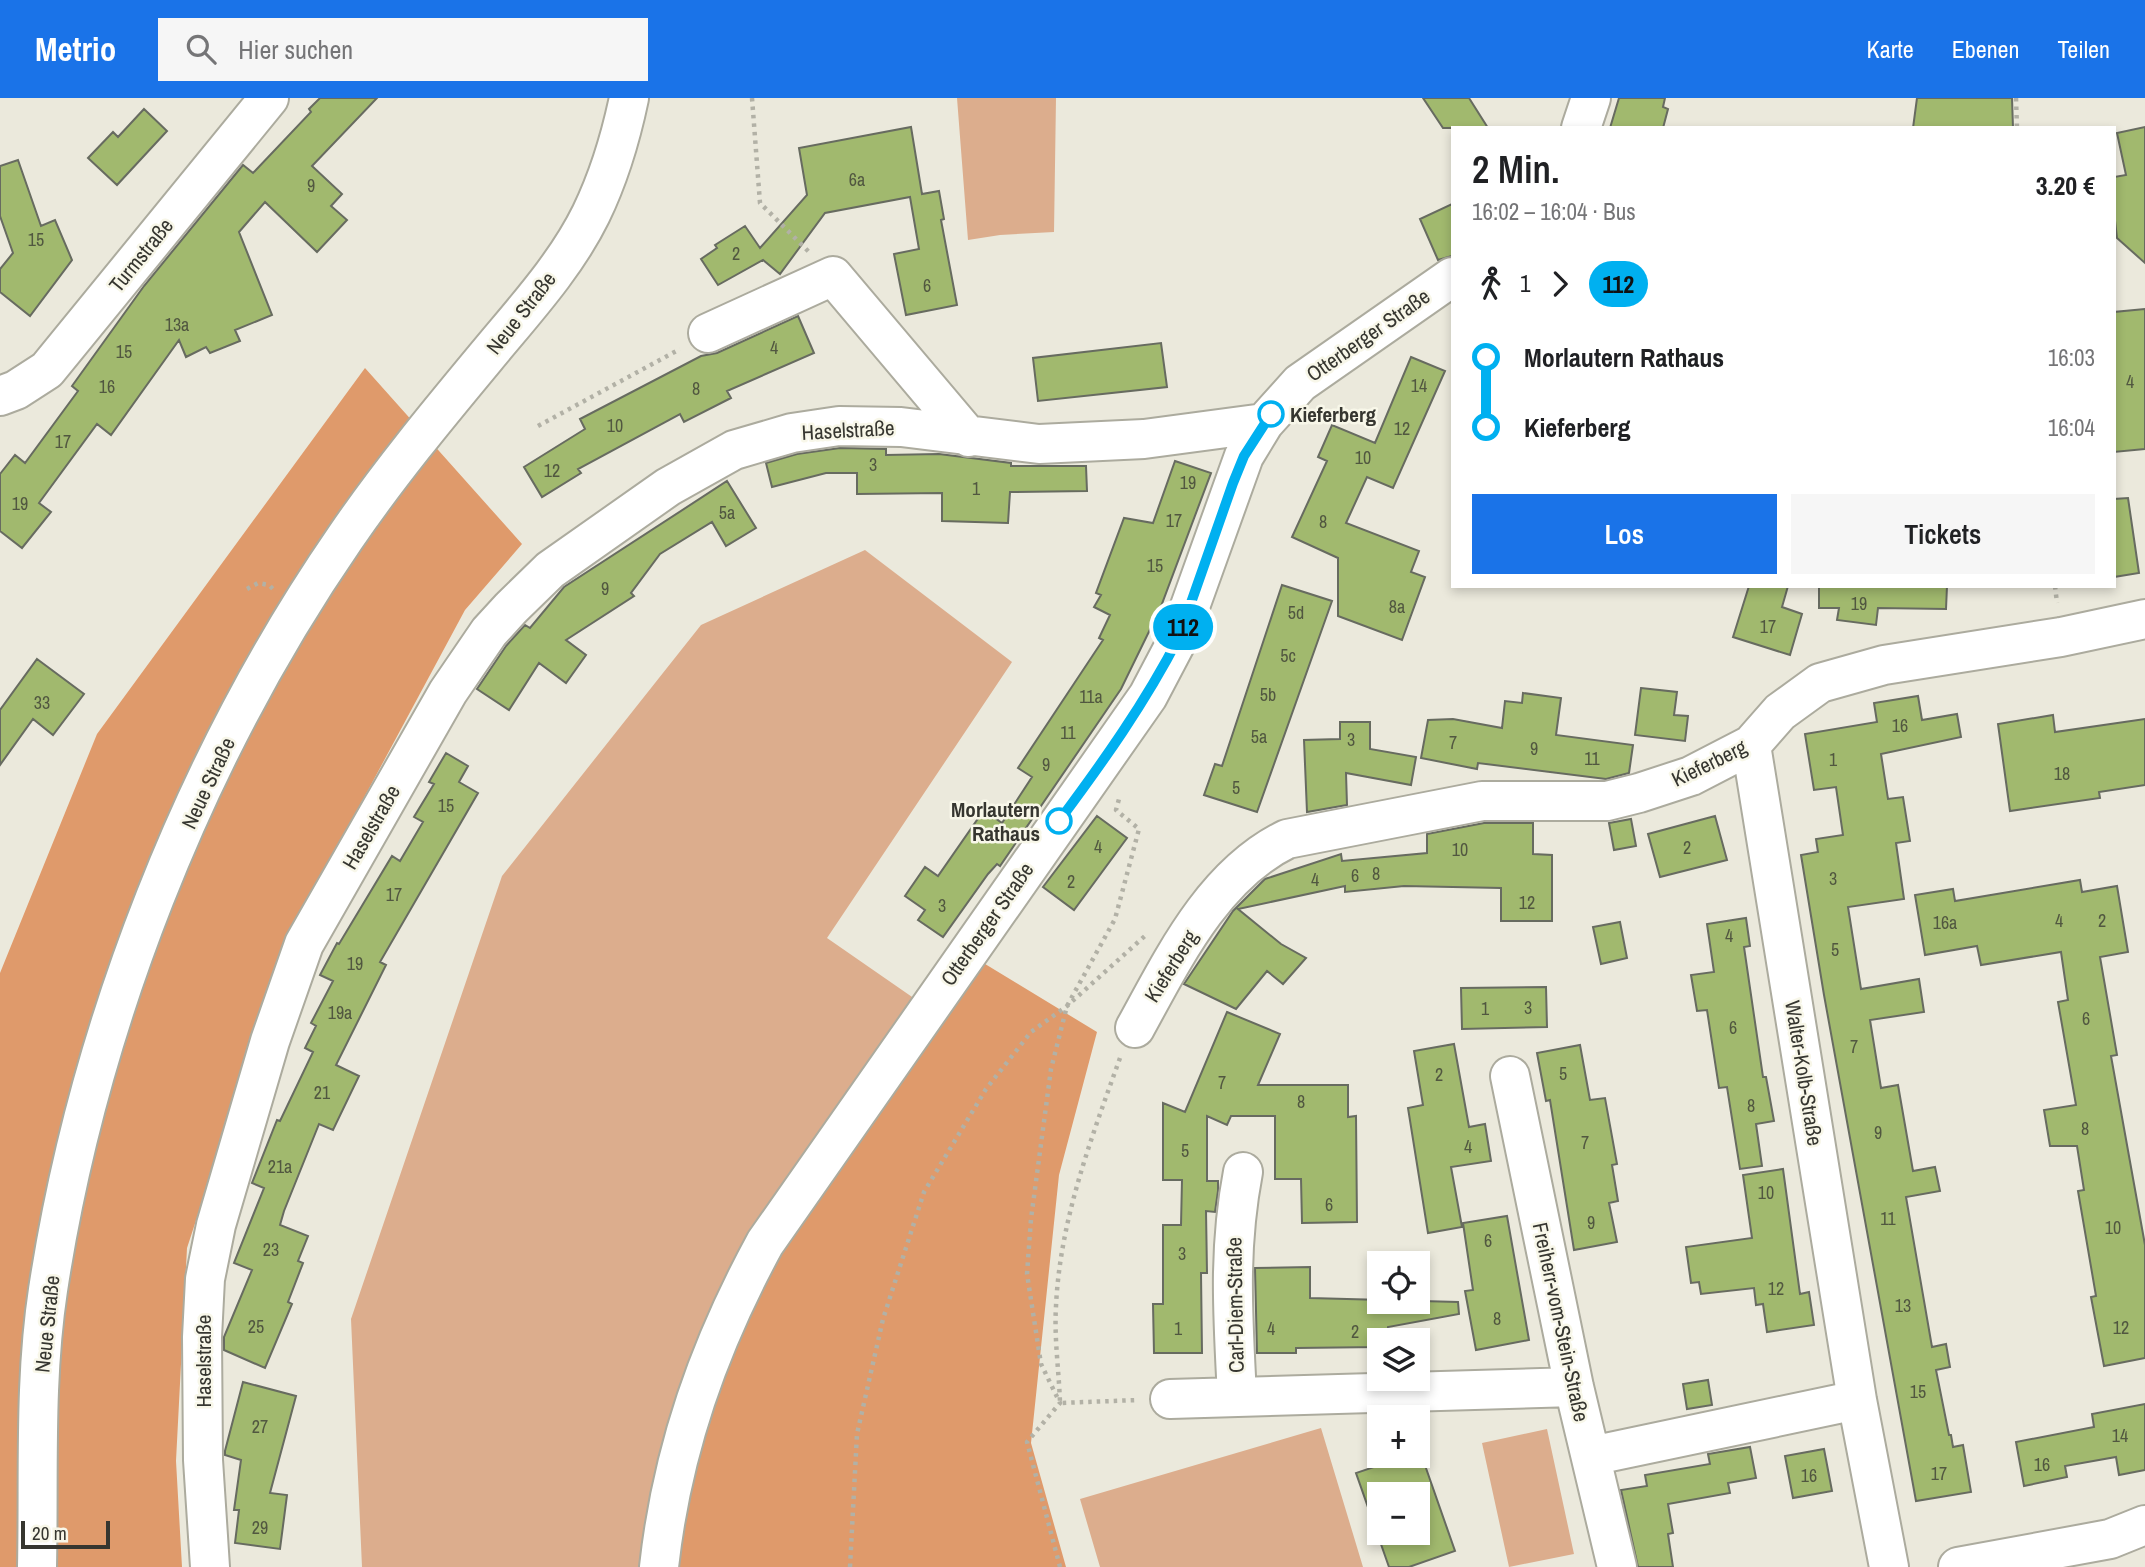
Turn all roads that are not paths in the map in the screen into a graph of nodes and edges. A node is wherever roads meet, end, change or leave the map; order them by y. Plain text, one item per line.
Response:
1 (269, 98) edge
2 (629, 98) edge
3 (1591, 98) edge
4 (1582, 126) edge
5 (1451, 278) edge
6 (708, 333) road end
7 (0, 396) edge
8 (1264, 423) junction
9 (969, 437) junction
10 (2145, 619) edge
11 (1751, 746) junction
12 (1135, 1028) road end
13 (1510, 1076) dead end
14 (1243, 1172) dead end
15 (1574, 1387) junction
16 (1237, 1396) junction
17 (1170, 1399) road end
18 (1857, 1400) junction
19 (1591, 1456) junction
20 (2145, 1525) edge
21 (37, 1567) edge
22 (210, 1567) edge
23 (659, 1567) edge
24 (1617, 1567) edge
25 (1889, 1567) edge
26 (1958, 1567) edge

1 - 7 street, Turmstraße
2 - 21 street, Neue Straße
3 - 4 street
5 - 8 street, Otterberger Straße
6 - 9 street
8 - 9 street, Haselstraße
8 - 23 street, Otterberger Straße
9 - 22 street, Haselstraße
10 - 11 street, Kieferberg
11 - 12 street, Kieferberg
11 - 18 street, Walter-Kolb-Straße
13 - 15 street, Freiherr-vom-Stein-Straße
14 - 16 street, Carl-Diem-Straße
15 - 16 street, Carl-Diem-Straße
15 - 19 street, Freiherr-vom-Stein-Straße
16 - 17 street, Carl-Diem-Straße
18 - 19 street
18 - 25 street, Walter-Kolb-Straße
19 - 24 street, Freiherr-vom-Stein-Straße
20 - 26 street

